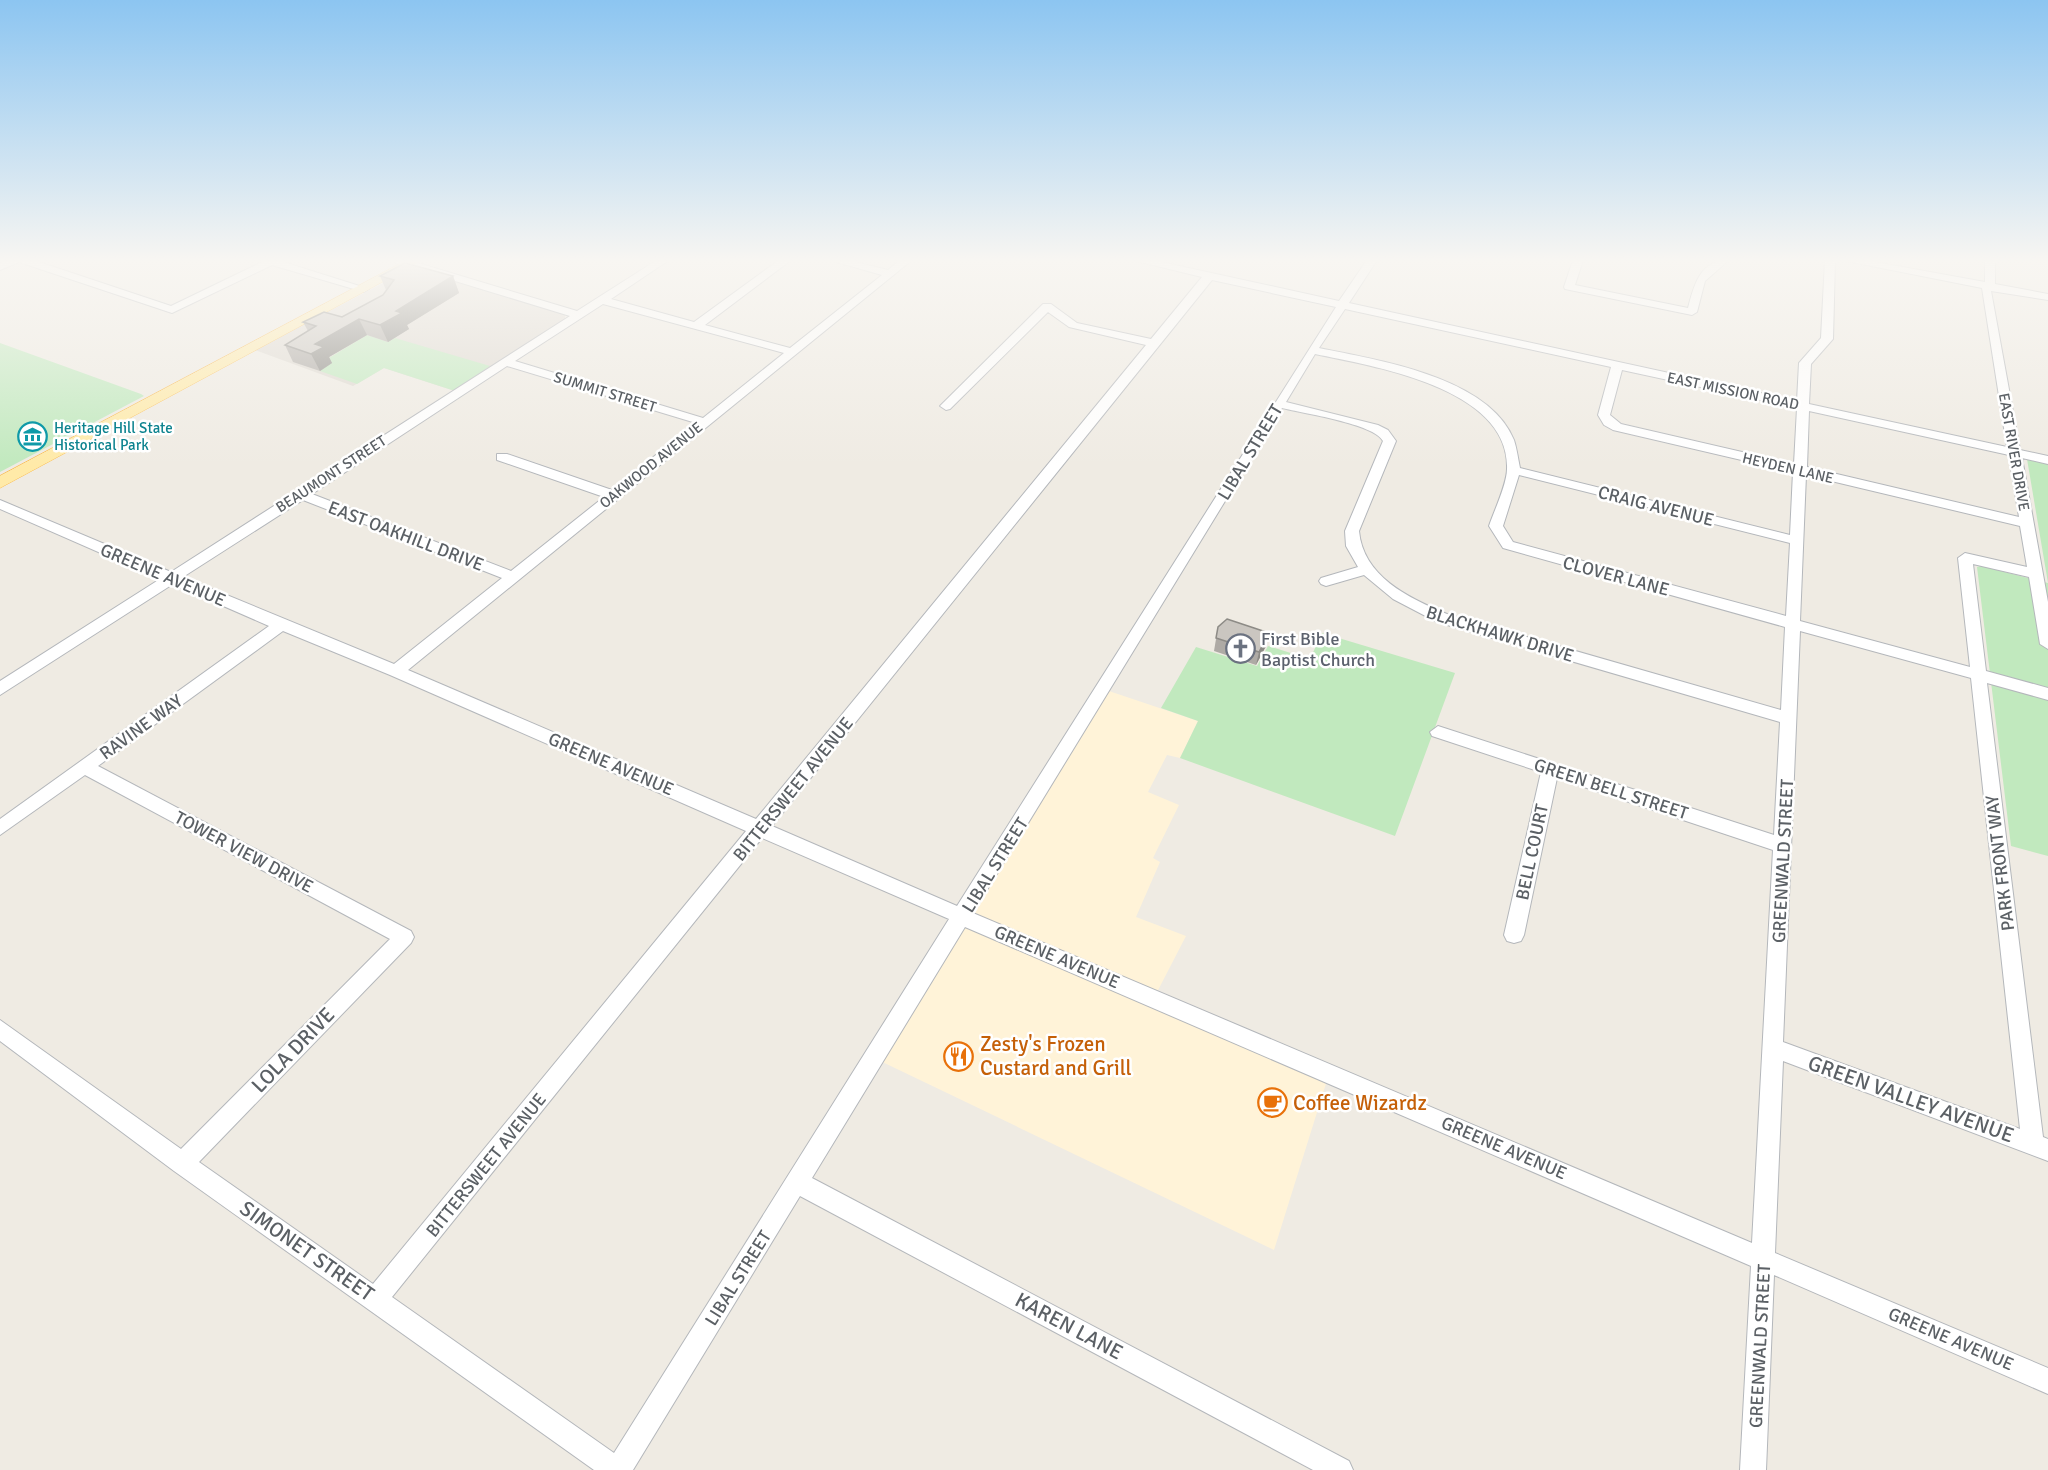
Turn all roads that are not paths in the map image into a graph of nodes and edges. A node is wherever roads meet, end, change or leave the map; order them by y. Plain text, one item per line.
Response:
1 (277, 329) edge
2 (282, 329) edge
3 (557, 329) edge
4 (705, 329) edge
5 (820, 329) edge
6 (1024, 329) edge
7 (1089, 329) edge
8 (1168, 329) edge
9 (1327, 329) edge
10 (1450, 329) edge
11 (1829, 329) edge
12 (1993, 329) edge
13 (1156, 344) junction
14 (1313, 350) junction
15 (790, 352) junction
16 (505, 362) junction
17 (1617, 365) junction
18 (1484, 392) dead end
19 (1466, 397) junction
20 (1279, 404) junction
21 (946, 406) dead end
22 (1803, 406) junction
23 (705, 422) junction
24 (2014, 452) junction
25 (502, 457) dead end
26 (2048, 460) edge
27 (1514, 470) junction
28 (1800, 471) junction
29 (0, 472) edge
30 (0, 483) edge
31 (300, 494) junction
32 (615, 495) junction
33 (0, 504) edge
34 (2027, 523) junction
35 (1797, 541) junction
36 (1368, 569) junction
37 (2036, 574) junction
38 (513, 577) junction
39 (171, 578) junction
40 (1326, 581) dead end
41 (1794, 624) junction
42 (281, 626) junction
43 (2048, 644) edge
44 (396, 671) junction
45 (1979, 675) junction
46 (0, 690) edge
47 (2048, 694) edge
48 (1790, 719) junction
49 (1438, 732) dead end
50 (84, 767) junction
51 (1550, 770) junction
52 (0, 828) edge
53 (761, 828) junction
54 (1784, 846) junction
55 (963, 917) junction
56 (1514, 935) dead end
57 (404, 937) joint
58 (0, 1029) edge
59 (1774, 1048) junction
60 (2040, 1147) edge
61 (182, 1163) junction
62 (797, 1182) junction
63 (1764, 1260) junction
64 (375, 1300) junction
65 (2048, 1381) edge
66 (617, 1470) edge
67 (1340, 1470) edge
68 (1753, 1470) edge

1 - 29 main road
2 - 30 main road
3 - 16 street, BEAUMONT STREET
4 - 15 street
5 - 15 street, OAKWOOD AVENUE
6 - 21 street
7 - 13 street
8 - 13 street, BITTERSWEET AVENUE
9 - 14 street, LIBAL STREET
10 - 17 street, EAST MISSION ROAD
11 - 22 street, GREENWALD STREET
12 - 24 street, EAST RIVER DRIVE
13 - 53 street, BITTERSWEET AVENUE
14 - 19 street
14 - 20 street, LIBAL STREET
15 - 23 street, OAKWOOD AVENUE
16 - 23 street, SUMMIT STREET
16 - 31 street, BEAUMONT STREET
17 - 22 street, EAST MISSION ROAD
17 - 28 street, HEYDEN LANE
18 - 19 street
19 - 27 street
20 - 36 street, BLACKHAWK DRIVE
20 - 55 street, LIBAL STREET
22 - 24 street, EAST MISSION ROAD
22 - 28 street, GREENWALD STREET
23 - 32 street, OAKWOOD AVENUE
24 - 26 street, EAST MISSION ROAD
24 - 34 street, EAST RIVER DRIVE
25 - 32 street
27 - 35 street, CRAIG AVENUE
27 - 41 street, CLOVER LANE
28 - 34 street, HEYDEN LANE
28 - 35 street, GREENWALD STREET
31 - 38 street, EAST OAKHILL DRIVE
31 - 39 street, BEAUMONT STREET
32 - 38 street, OAKWOOD AVENUE
33 - 39 street, GREENE AVENUE
34 - 37 street, EAST RIVER DRIVE
35 - 41 street, GREENWALD STREET
36 - 40 street
36 - 48 street, BLACKHAWK DRIVE
37 - 43 street, EAST RIVER DRIVE
37 - 45 street, PARK FRONT WAY
38 - 44 street, OAKWOOD AVENUE
39 - 42 street, GREENE AVENUE
39 - 46 street, BEAUMONT STREET
41 - 45 street, CLOVER LANE
41 - 48 street, GREENWALD STREET
42 - 44 street, GREENE AVENUE
42 - 50 street, RAVINE WAY
44 - 53 street, GREENE AVENUE
45 - 47 street, CLOVER LANE
45 - 60 street, PARK FRONT WAY
48 - 54 street, GREENWALD STREET
49 - 51 street, GREEN BELL STREET
50 - 52 street, RAVINE WAY
50 - 57 street, TOWER VIEW DRIVE
51 - 54 street, GREEN BELL STREET
51 - 56 street, BELL COURT
53 - 55 street, GREENE AVENUE
53 - 64 street, BITTERSWEET AVENUE
54 - 59 street, GREENWALD STREET
55 - 62 street, LIBAL STREET
55 - 63 street, GREENE AVENUE
57 - 61 street, LOLA DRIVE
58 - 61 street, SIMONET STREET
59 - 60 street, GREEN VALLEY AVENUE
59 - 63 street, GREENWALD STREET
61 - 64 street, SIMONET STREET
62 - 66 street, LIBAL STREET
62 - 67 street, KAREN LANE
63 - 65 street, GREENE AVENUE
63 - 68 street, GREENWALD STREET
64 - 66 street, SIMONET STREET

